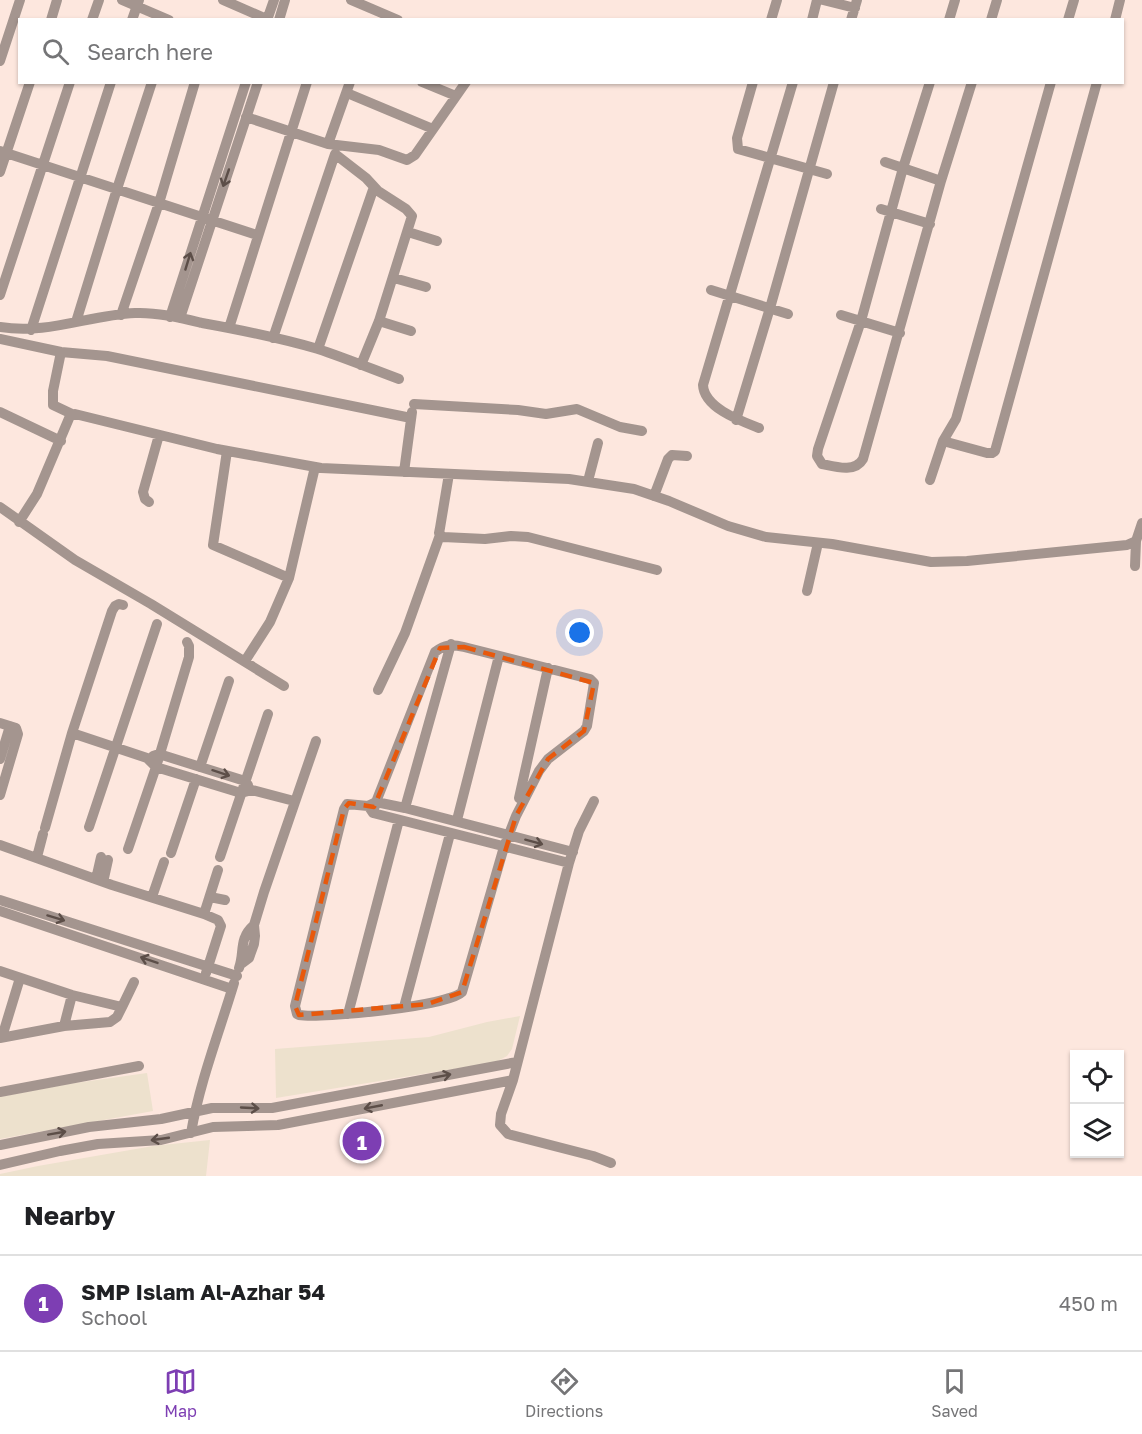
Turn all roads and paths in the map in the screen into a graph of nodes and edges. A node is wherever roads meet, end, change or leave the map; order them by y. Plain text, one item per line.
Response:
1 (12, 0) edge
2 (20, 0) edge
3 (57, 0) edge
4 (99, 0) edge
5 (122, 0) edge
6 (223, 0) edge
7 (274, 0) edge
8 (285, 0) edge
9 (351, 0) edge
10 (777, 0) edge
11 (818, 0) edge
12 (823, 0) edge
13 (955, 0) edge
14 (997, 0) edge
15 (1074, 0) edge
16 (1120, 0) edge
17 (138, 3) edge
18 (856, 4) edge
19 (52, 18) edge
20 (93, 18) edge
21 (133, 18) edge
22 (165, 18) edge
23 (266, 18) edge
24 (268, 18) edge
25 (280, 18) edge
26 (393, 18) edge
27 (772, 18) edge
28 (813, 18) edge
29 (950, 18) edge
30 (992, 18) edge
31 (1069, 18) edge
32 (1116, 18) edge
33 (0, 37) edge
34 (0, 61) edge
35 (29, 84) edge
36 (69, 84) edge
37 (110, 84) edge
38 (151, 84) edge
39 (194, 84) edge
40 (246, 84) edge
41 (257, 84) edge
42 (306, 84) edge
43 (427, 84) edge
44 (465, 84) edge
45 (752, 84) edge
46 (792, 84) edge
47 (833, 84) edge
48 (929, 84) edge
49 (971, 84) edge
50 (1050, 84) edge
51 (1096, 84) edge
52 (348, 88) edge
53 (456, 96) junction
54 (246, 117) junction
55 (433, 129) junction
56 (290, 132) junction
57 (232, 145) junction
58 (334, 148) junction
59 (3, 152) edge
60 (771, 158) junction
61 (885, 162) dead end
62 (42, 165) junction
63 (903, 168) junction
64 (809, 169) junction
65 (0, 172) edge
66 (827, 174) dead end
67 (80, 177) junction
68 (941, 181) junction
69 (374, 187) junction
70 (117, 189) junction
71 (159, 203) junction
72 (886, 210) junction
73 (206, 218) junction
74 (930, 224) junction
75 (408, 232) junction
76 (257, 236) junction
77 (437, 241) dead end
78 (394, 278) junction
79 (426, 286) dead end
80 (711, 290) dead end
81 (0, 295) edge
82 (730, 296) junction
83 (770, 308) junction
84 (788, 314) dead end
85 (120, 315) junction
86 (841, 315) dead end
87 (175, 317) junction
88 (379, 321) junction
89 (861, 321) junction
90 (76, 322) junction
91 (0, 327) edge
92 (229, 328) junction
93 (31, 330) junction
94 (411, 331) dead end
95 (900, 333) junction
96 (273, 338) junction
97 (0, 339) edge
98 (318, 349) junction
99 (61, 352) junction
100 (361, 365) junction
101 (399, 379) dead end
102 (0, 412) edge
103 (72, 414) junction
104 (411, 418) junction
105 (736, 420) junction
106 (759, 428) dead end
107 (642, 431) dead end
108 (159, 435) junction
109 (61, 441) junction
110 (942, 441) junction
111 (598, 443) dead end
112 (227, 451) junction
113 (687, 456) dead end
114 (315, 467) junction
115 (404, 472) junction
116 (449, 474) junction
117 (930, 480) dead end
118 (588, 481) junction
119 (654, 496) junction
120 (149, 502) dead end
121 (0, 507) edge
122 (19, 522) junction
123 (1142, 523) edge
124 (440, 535) junction
125 (1136, 541) junction
126 (818, 543) junction
127 (1136, 566) dead end
128 (657, 570) dead end
129 (289, 578) junction
130 (807, 591) dead end
131 (123, 605) dead end
132 (157, 624) dead end
133 (187, 642) dead end
134 (451, 644) junction
135 (499, 656) junction
136 (245, 661) junction
137 (548, 668) junction
138 (229, 681) dead end
139 (284, 686) dead end
140 (378, 690) dead end
141 (268, 714) dead end
142 (5, 724) edge
143 (72, 734) junction
144 (316, 741) dead end
145 (116, 748) junction
146 (159, 754) junction
147 (147, 758) junction
148 (0, 759) edge
149 (156, 767) junction
150 (200, 767) junction
151 (196, 779) junction
152 (246, 788) junction
153 (0, 795) edge
154 (294, 801) junction
155 (594, 801) dead end
156 (372, 807) junction
157 (405, 808) junction
158 (427, 813) junction
159 (516, 816) junction
160 (399, 820) junction
161 (457, 820) junction
162 (89, 827) dead end
163 (423, 827) junction
164 (450, 834) junction
165 (508, 835) junction
166 (0, 844) edge
167 (504, 847) junction
168 (128, 849) dead end
169 (573, 852) junction
170 (220, 856) dead end
171 (37, 857) junction
172 (105, 859) dead end
173 (569, 863) junction
174 (218, 870) dead end
175 (100, 880) junction
176 (152, 897) junction
177 (210, 897) junction
178 (0, 900) edge
179 (225, 900) dead end
180 (0, 910) edge
181 (204, 914) junction
182 (208, 967) junction
183 (0, 971) edge
184 (237, 975) junction
185 (20, 978) junction
186 (204, 979) junction
187 (134, 982) dead end
188 (232, 989) junction
189 (72, 995) junction
190 (122, 1007) junction
191 (404, 1007) junction
192 (348, 1014) junction
193 (64, 1026) junction
194 (1, 1037) edge
195 (518, 1062) junction
196 (139, 1066) dead end
197 (513, 1080) junction
198 (0, 1092) edge
199 (314, 1101) junction
200 (194, 1112) junction
201 (318, 1118) junction
202 (191, 1133) junction
203 (0, 1145) edge
204 (610, 1163) dead end
205 (0, 1165) edge

1 - 33 street
2 - 34 street
3 - 19 street
4 - 20 street
5 - 17 street
6 - 23 street
7 - 24 street
8 - 25 street
9 - 26 street
10 - 27 street
11 - 28 street
12 - 18 street
13 - 29 street
14 - 30 street
15 - 31 street
16 - 32 street
17 - 21 street
17 - 22 street
35 - 59 street
36 - 62 street
37 - 67 street
38 - 70 street
39 - 71 street
40 - 57 street
41 - 54 street
42 - 56 street
43 - 53 street
44 - 53 street
45 - 60 street
46 - 60 street
47 - 64 street
48 - 63 street
49 - 68 street
50 - 110 street
51 - 110 street
52 - 55 street
52 - 58 street
53 - 55 street
54 - 56 street
54 - 57 street
55 - 58 street
56 - 58 street
56 - 76 street
57 - 73 street
58 - 69 street
58 - 96 street
59 - 62 street
59 - 65 street
60 - 64 street
60 - 82 street
61 - 63 street
62 - 67 street
62 - 81 street
63 - 68 street
63 - 72 street
64 - 66 street
64 - 83 street
67 - 70 street
67 - 93 street
68 - 74 street
69 - 75 street
69 - 98 street
70 - 71 street
70 - 90 street
71 - 73 street
71 - 85 street
72 - 74 street
72 - 89 street
73 - 76 street
73 - 87 street
74 - 95 street
75 - 77 street
75 - 78 street
76 - 92 street
78 - 79 street
78 - 88 street
80 - 82 street
82 - 83 street
82 - 105 street
83 - 84 street
83 - 105 street
85 - 87 street
85 - 90 street
86 - 89 street
87 - 92 street
88 - 94 street
88 - 100 street
89 - 95 street
89 - 95 street
90 - 93 street
91 - 93 street
92 - 96 street
96 - 98 street
97 - 99 street
98 - 100 street
99 - 103 street
99 - 104 street
100 - 101 street
102 - 109 street
103 - 108 street
103 - 109 street
104 - 107 street
104 - 115 street
105 - 106 street
108 - 112 street
108 - 120 street
109 - 122 street
110 - 117 street
111 - 118 street
112 - 114 street
112 - 129 street
113 - 119 street
114 - 115 street
114 - 129 street
115 - 116 street
116 - 118 street
116 - 124 street
118 - 119 street
119 - 126 street
121 - 122 street
122 - 136 street
123 - 125 street
124 - 128 street
124 - 140 street
125 - 126 street
125 - 127 street
126 - 130 street
129 - 136 street
131 - 143 street
132 - 145 street
133 - 146 street
134 - 135 street
134 - 156 street
134 - 157 street
135 - 137 street
135 - 161 street
136 - 139 street
137 - 159 street
137 - 159 street
138 - 150 street
141 - 152 street
142 - 148 street
142 - 153 street
143 - 145 street
143 - 171 street
144 - 154 street
145 - 147 street
145 - 162 street
146 - 147 street
146 - 149 street
146 - 150 street
147 - 149 street
149 - 151 street
149 - 168 street
150 -> 152 street
151 - 152 street
151 - 176 street
152 - 154 street
152 - 170 street
154 - 184 street
155 - 169 street
156 - 157 street
156 - 160 street
156 - 192 street
157 - 158 street
158 - 161 street
158 - 163 street
159 - 165 street
160 - 163 street
160 - 192 street
161 - 165 street
163 - 164 street
164 - 167 street
164 - 191 street
165 - 167 street
165 -> 169 street
166 - 171 street
167 - 173 street
167 - 191 street
169 - 173 street
171 - 175 street
172 - 175 street
173 - 195 street
174 - 177 street
175 - 176 street
176 - 181 street
177 - 179 street
177 - 181 street
178 -> 182 street
186 -> 180 street
181 - 182 street
182 - 184 street
182 - 186 street
183 - 185 street
184 - 188 street
185 - 189 street
185 - 194 street
186 - 188 street
187 - 190 street
188 - 200 street
189 - 190 street
189 - 193 street
190 - 193 street
191 - 192 street
193 - 194 street
195 - 197 street
199 -> 195 street
196 - 198 street
197 -> 201 street
197 - 204 street
200 -> 199 street
199 - 201 street
200 - 202 street
203 -> 200 street
201 - 202 street
202 -> 205 street

